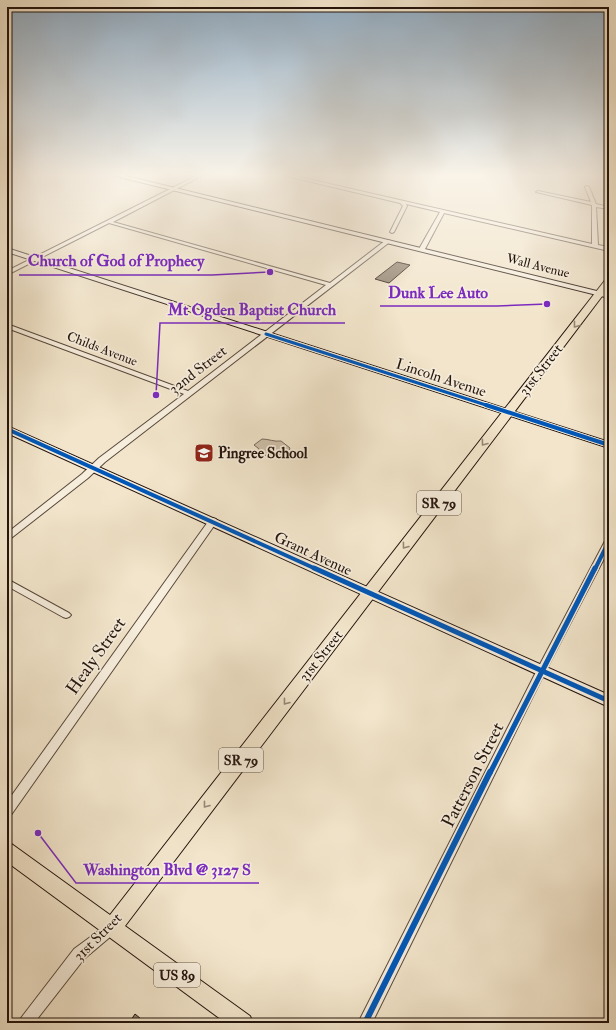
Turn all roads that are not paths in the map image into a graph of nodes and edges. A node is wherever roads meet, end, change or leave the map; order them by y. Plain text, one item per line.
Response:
1 (109, 222) joint
2 (309, 222) edge
3 (397, 222) edge
4 (437, 222) edge
5 (491, 222) edge
6 (594, 222) edge
7 (392, 232) dead end
8 (388, 241) junction
9 (595, 246) junction
10 (422, 249) junction
11 (609, 249) edge
12 (7, 250) edge
13 (35, 259) junction
14 (7, 273) edge
15 (609, 281) edge
16 (331, 284) junction
17 (604, 295) edge
18 (7, 326) edge
19 (266, 334) junction
20 (189, 394) junction
21 (508, 412) junction
22 (7, 429) edge
23 (609, 445) edge
24 (94, 468) junction
25 (213, 521) junction
26 (7, 537) edge
27 (609, 541) edge
28 (7, 582) edge
29 (369, 593) junction
30 (66, 615) dead end
31 (541, 671) junction
32 (609, 700) edge
33 (7, 811) edge
34 (7, 851) edge
35 (112, 928) junction
36 (26, 1023) edge
37 (243, 1023) edge
38 (365, 1023) edge

1 - 13 street
1 - 16 street
2 - 8 street, Wall Avenue
3 - 7 street
4 - 10 street
5 - 9 street
6 - 9 street
8 - 10 street, Wall Avenue
8 - 16 street, 32nd Street
9 - 11 street
10 - 17 street, Wall Avenue
12 - 13 street, Lincoln Avenue
13 - 14 street
13 - 19 street, Lincoln Avenue
15 - 17 main road, 31st Street / SR 79
16 - 19 street, 32nd Street
17 -> 21 main road, 31st Street / SR 79
18 - 20 street, Childs Avenue
19 - 20 street, 32nd Street
19 - 21 street, Lincoln Avenue
20 - 24 street, 32nd Street
21 - 23 street, Lincoln Avenue
21 -> 29 main road, 31st Street / SR 79
22 - 24 street, Grant Avenue
24 - 25 street, Grant Avenue
24 - 26 street, 32nd Street
25 - 29 street, Grant Avenue
25 - 33 street, Healy Street
27 - 31 street, Patterson Street
28 - 30 street
29 - 31 street, Grant Avenue
29 -> 35 main road, 31st Street / SR 79
31 - 32 street, Grant Avenue
31 - 38 street, Patterson Street
34 - 35 main road, US 89
35 - 36 street, 31st Street
35 - 37 main road, US 89

